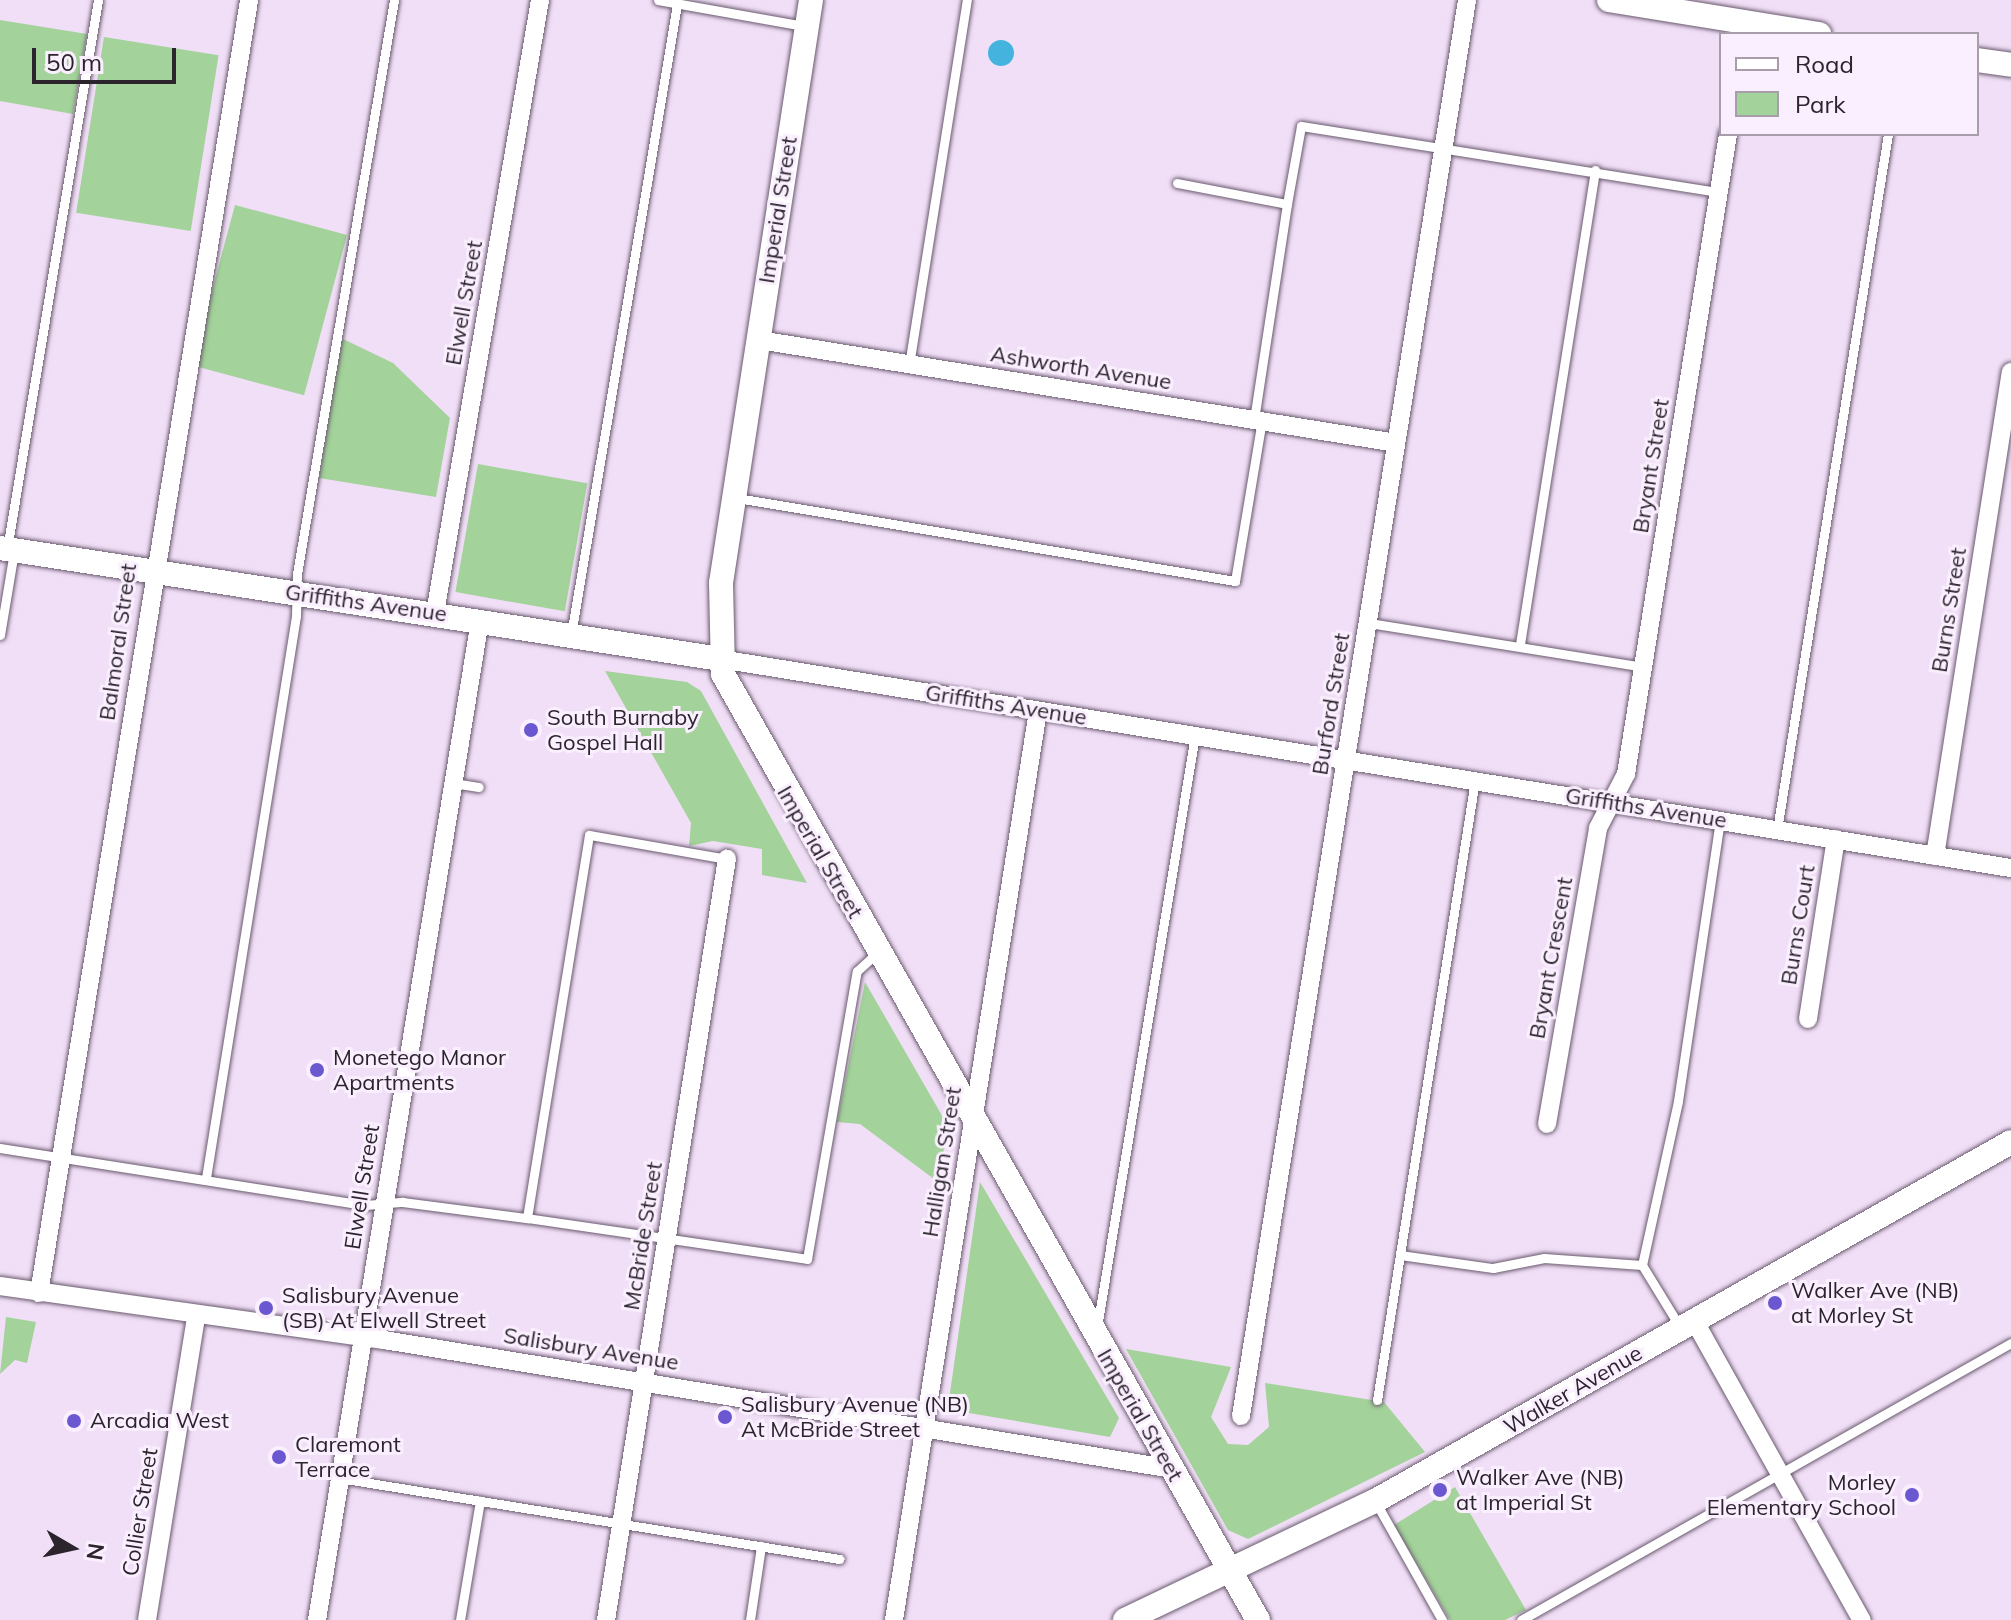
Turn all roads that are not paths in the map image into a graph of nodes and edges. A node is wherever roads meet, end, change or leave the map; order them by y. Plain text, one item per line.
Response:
1 (98, 0) edge
2 (249, 0) edge
3 (394, 0) edge
4 (540, 0) edge
5 (658, 0) edge
6 (811, 0) edge
7 (967, 0) edge
8 (1467, 0) edge
9 (1609, 0) edge
10 (677, 4) junction
11 (806, 26) junction
12 (1744, 28) edge
13 (1794, 32) edge
14 (1979, 60) edge
15 (2011, 65) edge
16 (1728, 136) edge
17 (1888, 136) edge
18 (1444, 147) junction
19 (1595, 170) junction
20 (1177, 183) dead end
21 (1719, 192) junction
22 (1287, 204) junction
23 (759, 340) junction
24 (909, 365) junction
25 (2011, 372) edge
26 (1258, 420) junction
27 (1396, 443) junction
28 (734, 498) junction
29 (7, 549) edge
30 (153, 573) junction
31 (298, 593) junction
32 (435, 613) junction
33 (480, 620) junction
34 (1369, 623) junction
35 (0, 635) edge
36 (571, 635) junction
37 (1520, 644) junction
38 (720, 659) junction
39 (1644, 667) junction
40 (1038, 711) junction
41 (1195, 735) junction
42 (1346, 759) junction
43 (1475, 780) junction
44 (453, 783) junction
45 (479, 787) dead end
46 (1610, 802) junction
47 (1720, 821) junction
48 (1777, 830) junction
49 (1836, 839) junction
50 (1935, 856) junction
51 (727, 859) joint
52 (2011, 868) edge
53 (877, 953) junction
54 (1808, 1019) dead end
55 (973, 1120) junction
56 (1547, 1124) dead end
57 (2011, 1142) edge
58 (0, 1148) edge
59 (59, 1157) junction
60 (206, 1178) junction
61 (383, 1203) junction
62 (527, 1218) junction
63 (667, 1238) junction
64 (1400, 1255) junction
65 (1642, 1265) junction
66 (0, 1286) edge
67 (39, 1293) junction
68 (196, 1317) junction
69 (1687, 1324) junction
70 (1095, 1338) junction
71 (361, 1342) junction
72 (2011, 1343) edge
73 (645, 1381) junction
74 (1377, 1400) dead end
75 (1241, 1416) dead end
76 (924, 1427) junction
77 (1173, 1469) junction
78 (1777, 1474) junction
79 (339, 1478) junction
80 (480, 1501) junction
81 (1375, 1501) junction
82 (621, 1522) junction
83 (761, 1546) junction
84 (839, 1559) dead end
85 (1229, 1570) junction
86 (1856, 1618) edge
87 (147, 1620) edge
88 (317, 1620) edge
89 (460, 1620) edge
90 (606, 1620) edge
91 (750, 1620) edge
92 (894, 1620) edge
93 (1125, 1620) edge
94 (1258, 1620) edge
95 (1442, 1620) edge
96 (1521, 1620) edge

1 - 29 lane
2 - 30 street, Balmoral Street
3 - 31 lane
4 - 32 street, Elwell Street
5 - 10 lane
6 - 11 street, Imperial Street
7 - 24 lane
8 - 18 street, Burford Street
9 - 12 street
10 - 11 lane
10 - 36 lane
11 - 23 street, Imperial Street
12 - 13 street
14 - 15 street
16 - 21 street, Bryant Street
17 - 48 lane
18 - 19 lane
18 - 22 lane
18 - 27 street, Burford Street
19 - 21 lane
19 - 37 lane
20 - 22 lane
21 - 39 street, Bryant Street
22 - 26 lane
23 - 24 street, Ashworth Avenue
23 - 28 street, Imperial Street
24 - 26 street, Ashworth Avenue
25 - 50 street, Burns Street
26 - 27 street, Ashworth Avenue
26 - 28 lane
27 - 34 street, Burford Street
28 - 38 street, Imperial Street
29 - 30 street, Griffiths Avenue
29 - 35 lane
30 - 31 street, Griffiths Avenue
30 - 59 street, Balmoral Street
31 - 32 street, Griffiths Avenue
31 - 60 lane
32 - 33 street, Griffiths Avenue
33 - 36 street, Griffiths Avenue
33 - 44 street, Elwell Street
34 - 37 lane
34 - 42 street, Burford Street
36 - 38 street, Griffiths Avenue
37 - 39 lane
38 - 40 street, Griffiths Avenue
38 - 53 street, Imperial Street
39 - 46 street, Bryant Street
40 - 41 street, Griffiths Avenue
40 - 55 street, Halligan Street
41 - 42 street, Griffiths Avenue
41 - 70 lane
42 - 43 street, Griffiths Avenue
42 - 75 street, Burford Street
43 - 46 street, Griffiths Avenue
43 - 64 lane
44 - 45 lane
44 - 61 street, Elwell Street
46 - 47 street, Griffiths Avenue
46 - 56 street, Bryant Crescent
47 - 48 street, Griffiths Avenue
47 - 65 lane
48 - 49 street, Griffiths Avenue
49 - 50 street, Griffiths Avenue
49 - 54 street, Burns Court
50 - 52 street, Griffiths Avenue
51 - 62 lane
51 - 63 street, McBride Street
53 - 55 street, Imperial Street
53 - 63 lane
55 - 70 street, Imperial Street
55 - 76 street, Halligan Street
57 - 69 street, Walker Avenue
58 - 59 lane
59 - 60 lane
59 - 67 street, Balmoral Street
60 - 61 lane
61 - 62 lane
61 - 71 street, Elwell Street
62 - 63 lane
63 - 73 street, McBride Street
64 - 65 lane
64 - 74 lane
65 - 69 lane
66 - 67 street, Salisbury Avenue
67 - 68 street, Salisbury Avenue
68 - 71 street, Salisbury Avenue
68 - 87 street, Collier Street
69 - 78 street
69 - 81 street, Walker Avenue
70 - 77 street, Imperial Street
71 - 73 street, Salisbury Avenue
71 - 79 street, Elwell Street
72 - 78 lane
73 - 76 street, Salisbury Avenue
73 - 82 street, McBride Street
76 - 77 street, Salisbury Avenue
76 - 92 street, Halligan Street
77 - 85 street, Imperial Street
78 - 86 street
78 - 96 lane
79 - 80 lane
79 - 88 street, Elwell Street
80 - 82 lane
80 - 89 lane
81 - 85 street, Walker Avenue
81 - 95 lane
82 - 83 lane
82 - 90 street, McBride Street
83 - 84 lane
83 - 91 lane
85 - 93 street, Walker Avenue
85 - 94 street, Imperial Street

